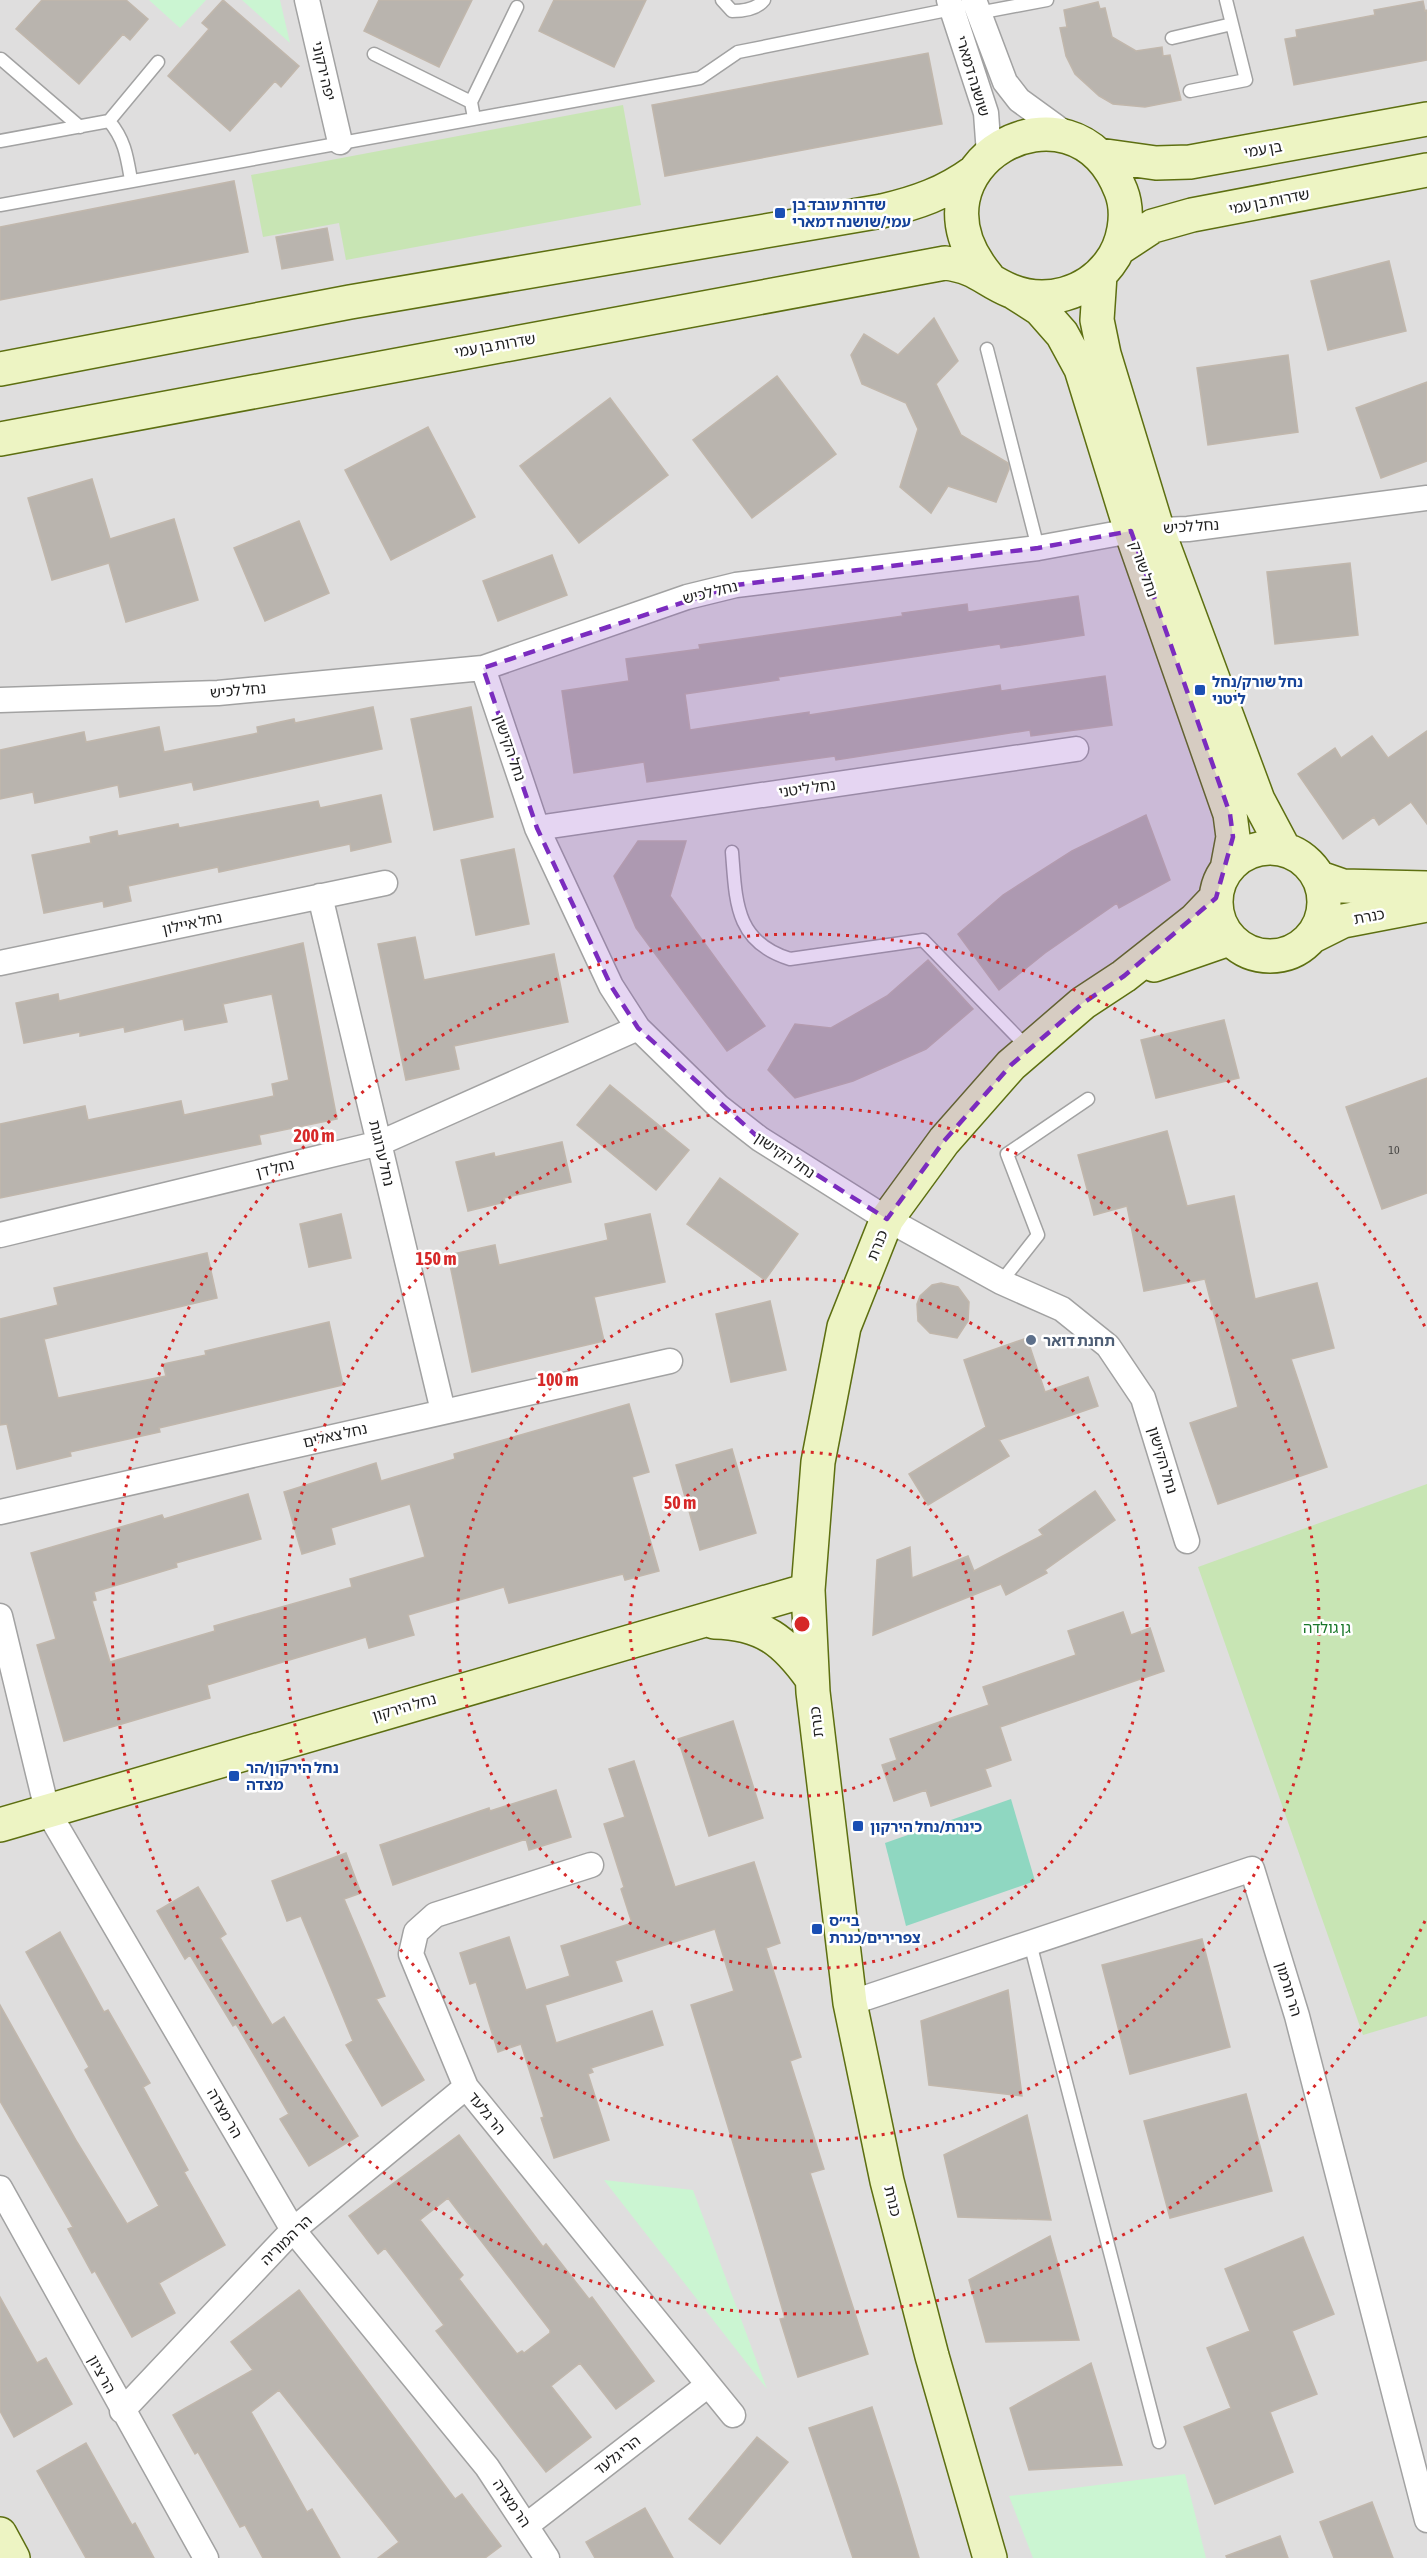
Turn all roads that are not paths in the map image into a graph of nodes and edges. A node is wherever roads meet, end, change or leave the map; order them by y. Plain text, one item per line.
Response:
1 (307, 0) edge
2 (722, 0) edge
3 (764, 0) edge
4 (1047, 0) edge
5 (1226, 0) edge
6 (963, 6) edge
7 (517, 7) dead end
8 (1232, 24) junction
9 (1172, 38) dead end
10 (374, 54) dead end
11 (1, 59) edge
12 (158, 62) dead end
13 (1190, 91) dead end
14 (471, 102) junction
15 (474, 118) junction
16 (1427, 118) edge
17 (109, 121) junction
18 (80, 127) junction
19 (0, 141) edge
20 (340, 142) junction
21 (1087, 147) junction
22 (982, 163) junction
23 (1427, 170) edge
24 (131, 180) junction
25 (0, 205) edge
26 (1118, 249) junction
27 (1100, 276) junction
28 (1000, 284) junction
29 (987, 349) dead end
30 (0, 369) edge
31 (0, 439) edge
32 (1427, 498) edge
33 (1144, 530) junction
34 (1038, 548) junction
35 (483, 668) junction
36 (0, 700) edge
37 (1076, 748) dead end
38 (537, 828) junction
39 (1284, 849) junction
40 (732, 852) dead end
41 (1320, 878) junction
42 (385, 883) dead end
43 (1221, 883) junction
44 (1427, 888) edge
45 (320, 896) junction
46 (1427, 905) edge
47 (1314, 936) junction
48 (1229, 939) junction
49 (0, 963) edge
50 (1124, 976) junction
51 (638, 1028) junction
52 (1029, 1049) junction
53 (1088, 1099) dead end
54 (380, 1143) junction
55 (887, 1219) junction
56 (0, 1235) edge
57 (1000, 1281) junction
58 (670, 1361) dead end
59 (443, 1411) junction
60 (0, 1512) edge
61 (1187, 1541) dead end
62 (808, 1590) junction
63 (0, 1616) edge
64 (701, 1621) junction
65 (812, 1679) junction
66 (47, 1810) junction
67 (0, 1825) edge
68 (591, 1865) dead end
69 (1030, 1943) junction
70 (850, 2003) junction
71 (466, 2087) junction
72 (0, 2188) edge
73 (293, 2230) junction
74 (708, 2385) junction
75 (122, 2411) junction
76 (733, 2415) dead end
77 (1159, 2442) dead end
78 (1427, 2520) edge
79 (527, 2525) junction
80 (0, 2534) edge
81 (13, 2558) edge
82 (206, 2558) edge
83 (547, 2558) edge
84 (990, 2558) edge

1 - 20 street, יפה ירקוני
2 - 3 lane
4 - 6 lane
5 - 8 lane
6 - 15 lane
6 - 21 street, שושנה דמארי
6 - 22 street, שושנה דמארי
7 - 14 lane
8 - 9 lane
8 - 13 lane
10 - 14 lane
11 - 18 lane
12 - 17 lane
14 - 15 lane
15 - 20 lane
16 - 21 street, בן עמי
17 - 18 lane
17 - 24 lane
18 - 19 lane
20 - 24 lane
21 - 22 street
21 - 26 street, שדרות בן עמי
22 - 28 street
22 - 30 street
23 - 26 street, שדרות בן עמי
24 - 25 lane
26 - 27 street, שדרות בן עמי
27 - 28 street, שדרות בן עמי
27 - 33 street, נחל שורק
28 - 31 street, שדרות בן עמי
28 - 33 street, נחל שורק
29 - 34 lane
32 - 33 street, נחל לכיש
33 - 34 street, נחל לכיש
33 - 39 street, נחל שורק
33 - 43 street, נחל שורק
34 - 35 street, נחל לכיש
35 - 36 street, נחל לכיש
35 - 38 street, נחל הקישון
37 - 38 street, נחל ליטני
38 - 51 street, נחל הקישון
39 - 41 street
39 - 43 street, כנרת
40 - 52 lane
41 - 44 street, כנרת
41 - 47 street
42 - 45 street, נחל איילון
43 - 48 street
43 - 50 street, כנרת
45 - 49 street, נחל איילון
45 - 54 street, נחל ערוגות
46 - 47 street, כנרת
47 - 48 street, כנרת
48 - 50 street, כנרת
50 - 52 street, כנרת
51 - 54 street, נחל דן
51 - 55 street, נחל הקישון
52 - 55 street, כנרת
53 - 57 lane
54 - 56 street, נחל דן
54 - 59 street, נחל ערוגות
55 - 57 street, נחל הקישון
55 - 62 street, כנרת
57 - 61 street, נחל הקישון
58 - 59 street, נחל צאלים
59 - 60 street, נחל צאלים
62 - 64 street, נחל הירקון
62 - 65 street, כנרת
63 - 66 street, הר מצדה
64 - 65 street
64 - 66 street, נחל הירקון
65 - 70 street, כנרת
66 - 67 street, נחל הירקון
66 - 73 street, הר מצדה
68 - 71 street, הר גלעד
69 - 70 street, הר חרמון
69 - 77 lane
69 - 78 street, הר חרמון
70 - 84 street, כנרת
71 - 73 street, הר המוריה
71 - 74 street, הר גלעד
72 - 75 street, הר ציון
73 - 75 street, הר המוריה
73 - 79 street, הר מצדה
74 - 76 street, הר גלעד
74 - 79 street, הרי גלעד
75 - 82 street, הר ציון
79 - 83 street, הר מצדה
80 - 81 street

